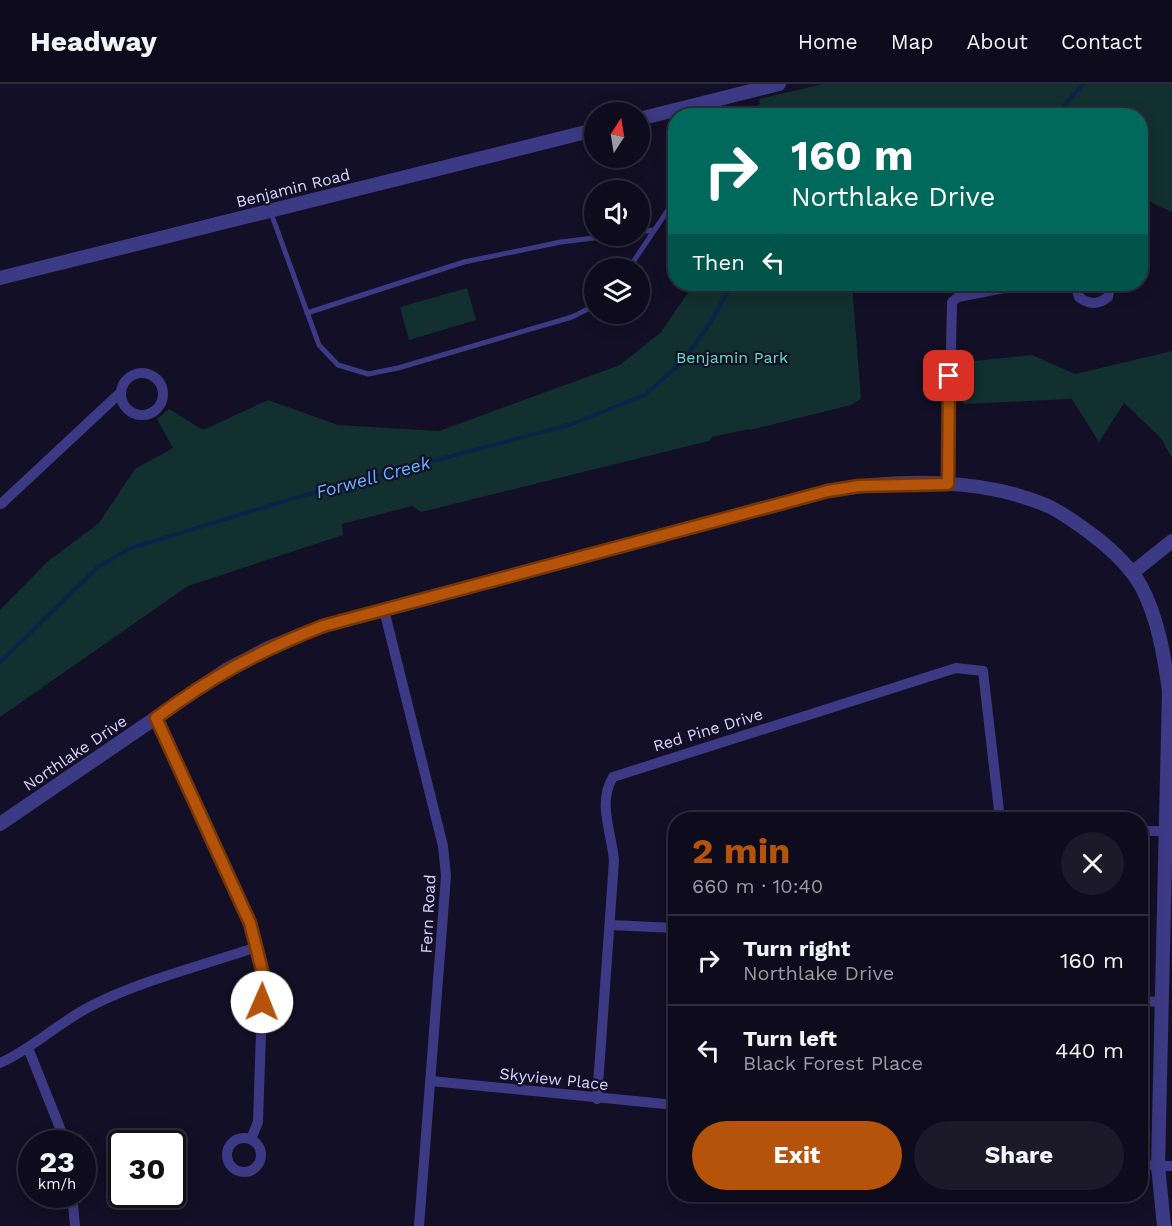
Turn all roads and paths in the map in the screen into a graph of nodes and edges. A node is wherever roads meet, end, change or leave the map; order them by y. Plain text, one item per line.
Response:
1 (779, 84) edge
2 (700, 108) edge
3 (668, 114) edge
4 (650, 117) edge
5 (584, 132) edge
6 (271, 210) junction
7 (668, 210) edge
8 (654, 230) junction
9 (650, 231) edge
10 (584, 239) edge
11 (636, 258) edge
12 (0, 278) edge
13 (989, 291) edge
14 (1077, 291) edge
15 (1109, 291) edge
16 (584, 311) edge
17 (308, 314) junction
18 (120, 393) junction
19 (948, 484) junction
20 (0, 504) edge
21 (1172, 541) edge
22 (1132, 573) junction
23 (384, 610) junction
24 (156, 718) junction
25 (1169, 781) edge
26 (999, 812) edge
27 (0, 824) edge
28 (1148, 831) edge
29 (1165, 831) junction
30 (1168, 886) edge
31 (610, 925) junction
32 (668, 928) edge
33 (257, 947) junction
34 (1148, 1001) edge
35 (1161, 1002) junction
36 (28, 1047) junction
37 (0, 1063) edge
38 (431, 1081) junction
39 (597, 1099) junction
40 (668, 1104) edge
41 (61, 1130) edge
42 (251, 1139) dead end
43 (1148, 1165) edge
44 (1165, 1166) edge
45 (73, 1208) edge
46 (75, 1226) edge
47 (419, 1226) edge
48 (1164, 1226) edge

1 - 2 street
3 - 4 street
5 - 6 street, Benjamin Road
6 - 12 street, Benjamin Road
6 - 17 lane
7 - 8 lane
8 - 9 lane
8 - 11 lane
10 - 17 lane
13 - 19 street
14 - 15 street
16 - 17 lane
18 - 18 street
18 - 20 street
19 - 22 street, Northlake Drive
19 - 23 street, Northlake Drive
21 - 22 street
22 - 25 street, Northlake Drive
23 - 24 street, Northlake Drive
23 - 38 street, Fern Road
24 - 27 street, Northlake Drive
24 - 33 street
25 - 29 street, Northlake Drive
26 - 31 street, Red Pine Drive
28 - 29 street
29 - 30 street, Northlake Drive
30 - 35 street, Northlake Drive
31 - 32 street
31 - 39 street, Red Pine Drive
33 - 36 street
33 - 42 street
34 - 35 street
35 - 44 street, Northlake Drive
36 - 37 street
36 - 41 street
38 - 39 street, Skyview Place
38 - 47 street, Fern Road
39 - 40 street, Skyview Place
43 - 44 street
44 - 48 street, Northlake Drive
45 - 46 street

